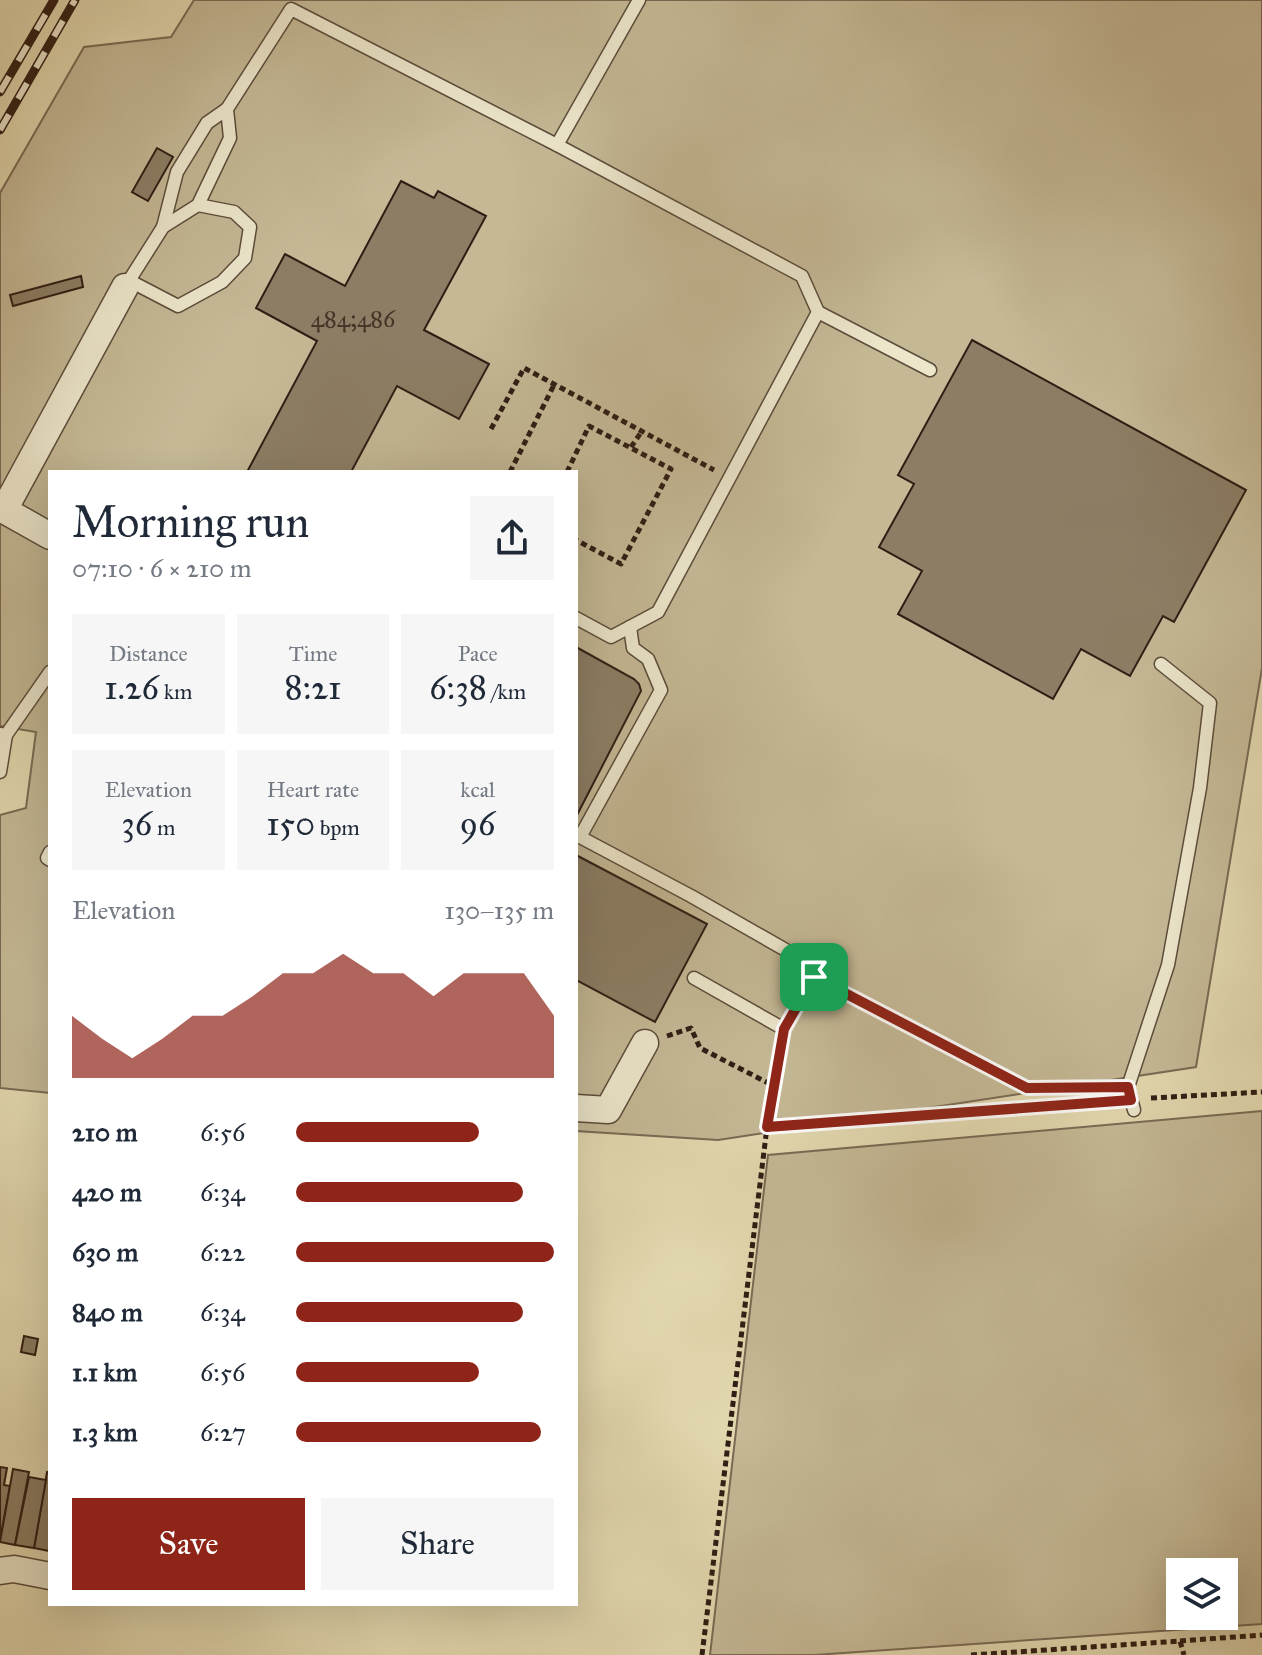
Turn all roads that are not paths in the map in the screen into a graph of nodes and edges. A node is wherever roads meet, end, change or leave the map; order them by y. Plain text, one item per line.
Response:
1 (639, 0) edge
2 (227, 109) junction
3 (557, 145) junction
4 (198, 205) junction
5 (163, 227) junction
6 (128, 284) junction
7 (818, 312) junction
8 (930, 370) dead end
9 (2, 509) edge
10 (48, 535) edge
11 (578, 619) edge
12 (630, 627) junction
13 (1161, 664) dead end
14 (48, 675) edge
15 (3, 734) edge
16 (0, 772) edge
17 (814, 977) junction
18 (694, 978) dead end
19 (645, 1043) road end
20 (578, 1108) edge
21 (0, 1571) edge
22 (48, 1576) edge

1 - 3 lane
2 - 3 lane
2 - 4 lane
2 - 5 lane
3 - 7 lane
4 - 5 lane
4 - 6 lane
5 - 6 lane
6 - 9 street
7 - 8 lane
7 - 12 lane
9 - 10 street
11 - 12 lane
12 - 17 lane
13 - 17 lane
14 - 15 lane
15 - 16 lane
17 - 18 lane
19 - 20 street
21 - 22 street

